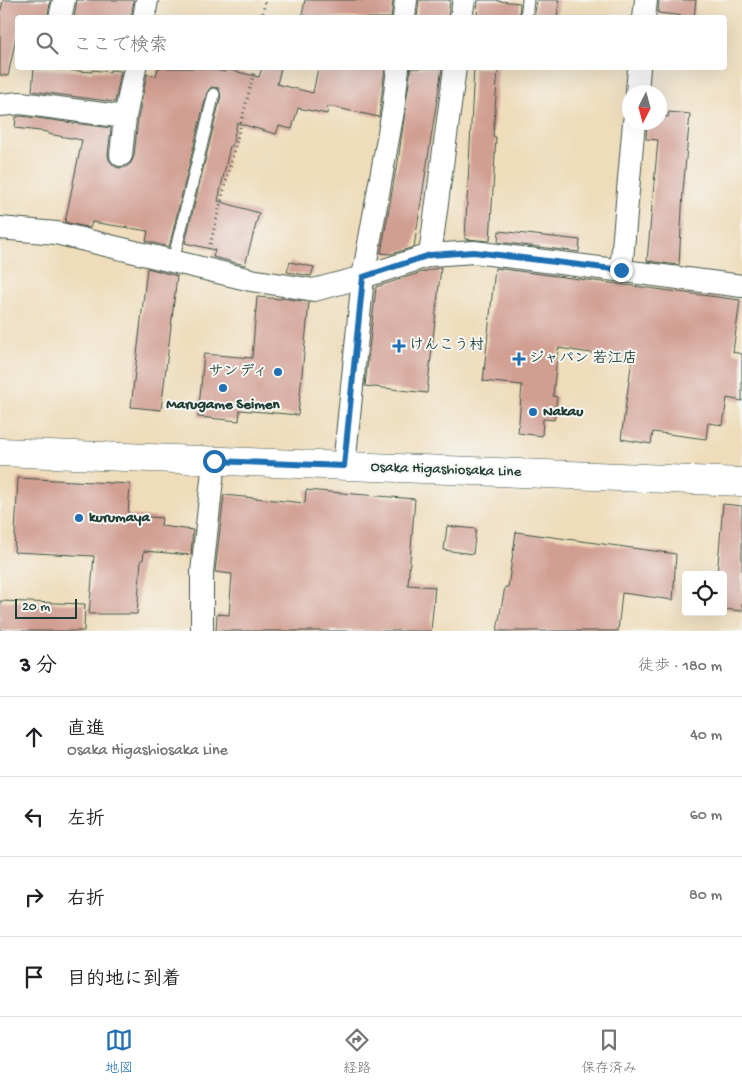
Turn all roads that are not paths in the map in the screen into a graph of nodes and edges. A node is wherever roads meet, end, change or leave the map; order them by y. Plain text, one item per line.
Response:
1 (64, 0) edge
2 (147, 0) edge
3 (406, 0) edge
4 (464, 0) edge
5 (528, 0) edge
6 (646, 0) edge
7 (61, 15) edge
8 (144, 15) edge
9 (404, 15) edge
10 (462, 15) edge
11 (526, 15) edge
12 (644, 15) edge
13 (135, 70) edge
14 (398, 70) edge
15 (455, 70) edge
16 (639, 70) edge
17 (638, 85) edge
18 (214, 94) dead end
19 (0, 105) edge
20 (125, 117) junction
21 (633, 130) edge
22 (121, 155) dead end
23 (0, 228) edge
24 (430, 255) junction
25 (173, 261) junction
26 (621, 270) junction
27 (363, 277) junction
28 (742, 286) edge
29 (0, 452) edge
30 (214, 461) junction
31 (344, 466) junction
32 (742, 482) edge
33 (202, 631) edge

1 - 7 street
2 - 8 street
3 - 9 street
4 - 10 street
5 - 11 lane
6 - 12 street
13 - 20 street
14 - 27 street
15 - 24 street
16 - 17 street
18 - 25 lane
19 - 20 street
20 - 22 street
21 - 26 street
23 - 25 street
24 - 26 street
24 - 27 street
25 - 27 street
26 - 28 street
27 - 31 street
29 - 30 main road, Osaka Higashiosaka Line
30 - 31 main road, Osaka Higashiosaka Line
30 - 33 street
31 - 32 main road, Osaka Higashiosaka Line

